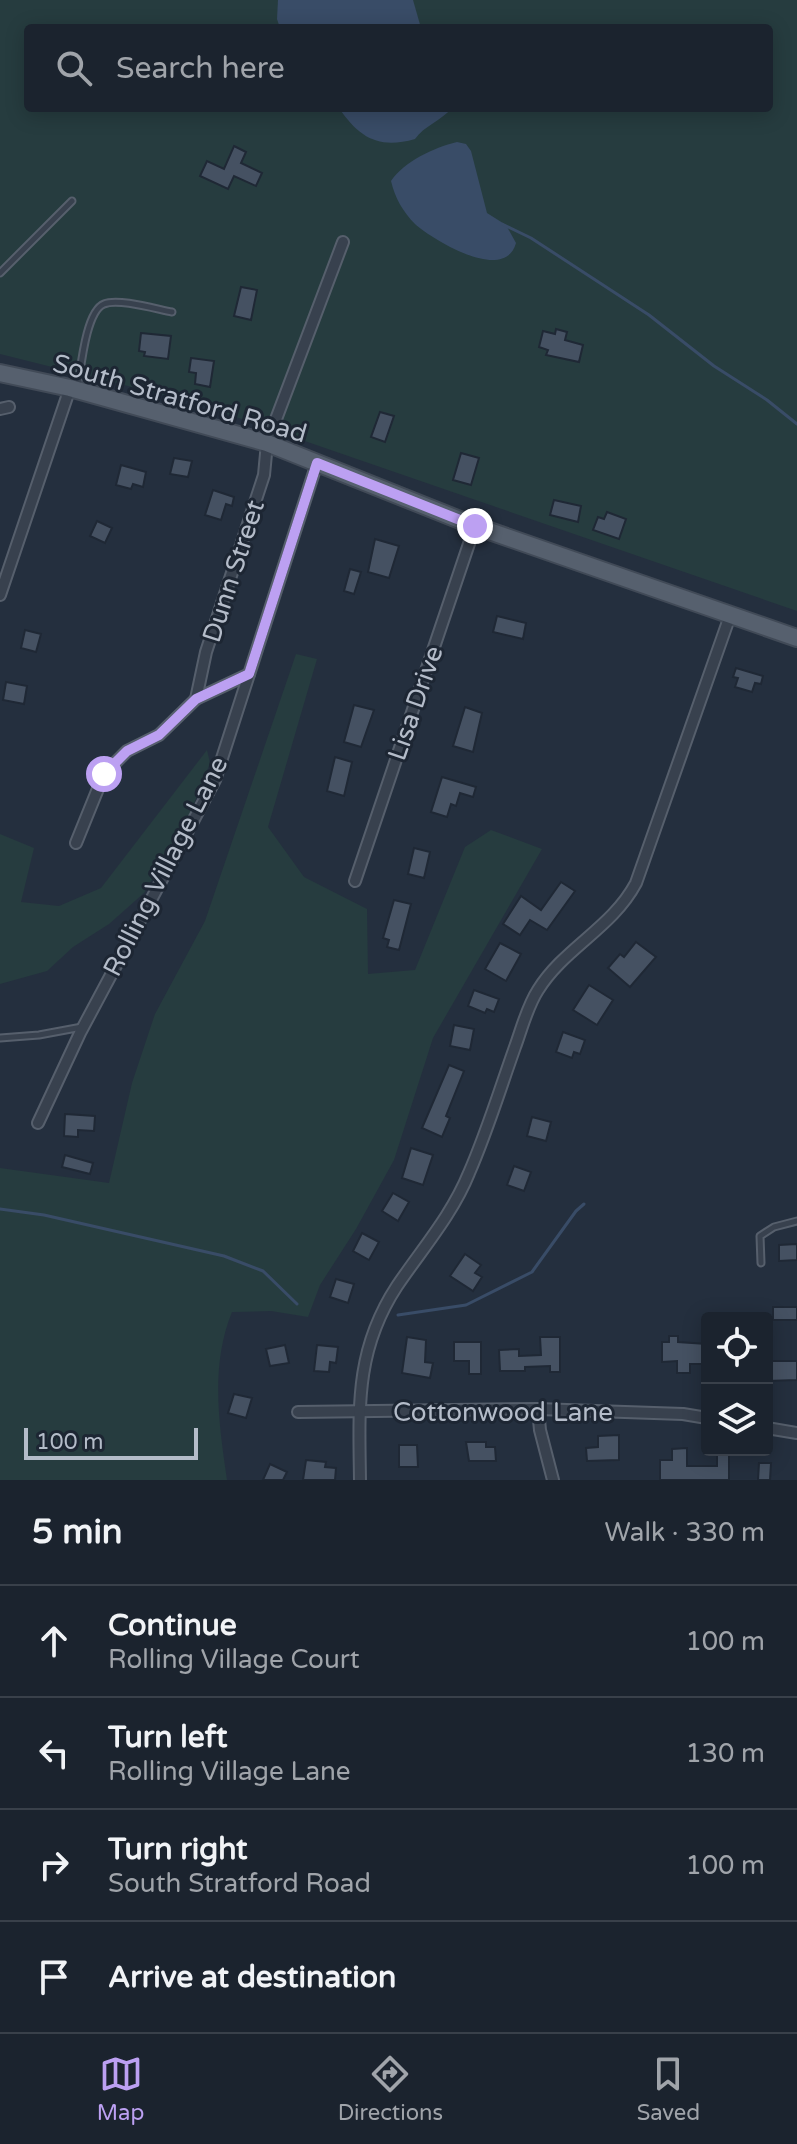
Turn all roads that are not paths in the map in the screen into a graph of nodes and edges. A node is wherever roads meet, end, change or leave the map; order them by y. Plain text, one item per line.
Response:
1 (72, 201) dead end
2 (343, 242) dead end
3 (0, 273) edge
4 (172, 312) dead end
5 (0, 373) edge
6 (73, 389) junction
7 (267, 443) junction
8 (317, 463) junction
9 (475, 526) junction
10 (0, 595) edge
11 (731, 613) junction
12 (797, 638) edge
13 (249, 674) junction
14 (196, 699) junction
15 (76, 843) dead end
16 (355, 881) dead end
17 (83, 1027) junction
18 (0, 1038) edge
19 (38, 1123) dead end
20 (797, 1221) edge
21 (761, 1263) dead end
22 (538, 1409) junction
23 (359, 1411) junction
24 (298, 1412) dead end
25 (701, 1417) edge
26 (773, 1429) edge
27 (797, 1433) edge
28 (360, 1480) edge
29 (553, 1480) edge

1 - 3 lane
2 - 7 street, Dunn Street
4 - 6 lane
5 - 6 main road, South Stratford Road
6 - 7 main road, South Stratford Road
6 - 10 street
7 - 8 main road, South Stratford Road
7 - 14 street, Dunn Street
8 - 9 main road, South Stratford Road
8 - 13 street, Rolling Village Lane
9 - 11 main road, South Stratford Road
9 - 16 street, Lisa Drive
11 - 12 main road, South Stratford Road
11 - 23 street
13 - 14 street
13 - 17 street, Rolling Village Lane
14 - 15 street
17 - 18 lane
17 - 19 street, Rolling Village Lane
20 - 21 lane
22 - 23 street, Cottonwood Lane
22 - 25 street, Cottonwood Lane
22 - 29 street
23 - 24 street, Cottonwood Lane
23 - 28 street
26 - 27 street

